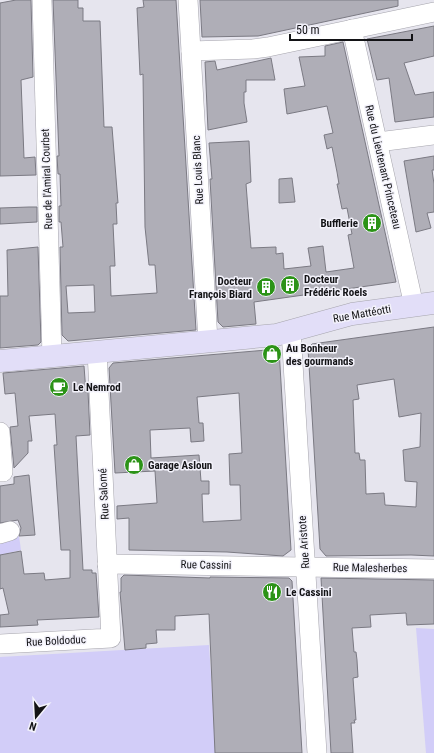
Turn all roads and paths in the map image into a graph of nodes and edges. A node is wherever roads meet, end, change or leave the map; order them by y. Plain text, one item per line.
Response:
1 (42, 0) edge
2 (188, 0) edge
3 (434, 12) edge
4 (352, 29) junction
5 (191, 51) junction
6 (434, 135) edge
7 (378, 142) junction
8 (424, 304) edge
9 (291, 331) junction
10 (208, 341) junction
11 (97, 351) junction
12 (52, 357) junction
13 (0, 361) edge
14 (0, 432) edge
15 (0, 472) edge
16 (107, 564) junction
17 (305, 566) junction
18 (434, 569) edge
19 (111, 638) joint
20 (0, 644) edge
21 (317, 753) edge

1 - 12 street, Rue de l'Amiral Courbet
2 - 5 street, Rue Louis Blanc
3 - 4 street
4 - 5 street
4 - 7 street, Rue du Lieutenant Princeteau
5 - 10 street, Rue Louis Blanc
6 - 7 street
7 - 8 street, Rue du Lieutenant Princeteau
8 - 9 street, Rue Mattéotti
9 - 10 street, Rue Mattéotti
9 - 17 street, Rue Aristote
10 - 11 street, Rue Mattéotti
11 - 12 street, Rue Mattéotti
11 - 16 street, Rue Salomé
12 - 13 street, Rue Mattéotti
14 - 15 street
16 - 17 street, Rue Cassini
16 - 19 street, Rue Salomé
17 - 18 street, Rue Malesherbes
17 - 21 street, Rue Aristote
19 - 20 street, Rue Boldoduc

